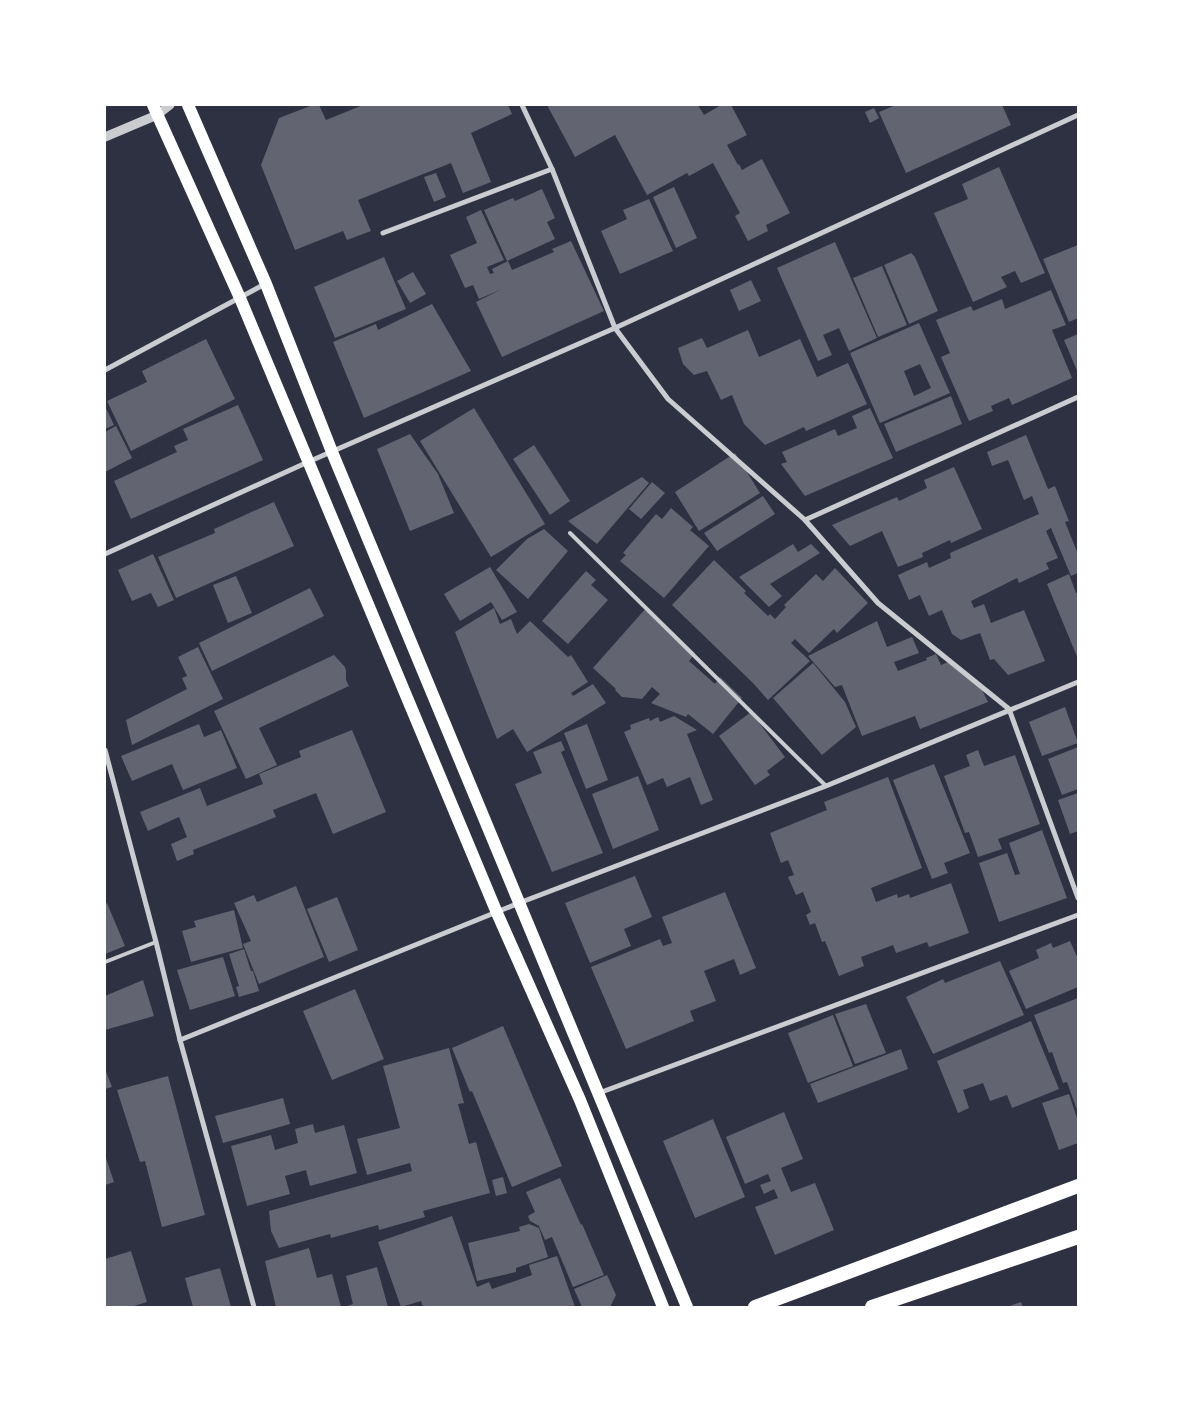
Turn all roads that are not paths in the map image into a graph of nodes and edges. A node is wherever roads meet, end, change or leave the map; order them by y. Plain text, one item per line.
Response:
1 (170, 105) edge
2 (188, 105) edge
3 (522, 105) edge
4 (155, 110) edge
5 (1078, 115) edge
6 (105, 136) edge
7 (552, 169) junction
8 (383, 234) dead end
9 (266, 284) junction
10 (240, 298) junction
11 (615, 328) junction
12 (105, 370) edge
13 (1078, 397) edge
14 (332, 452) junction
15 (308, 462) junction
16 (805, 520) junction
17 (570, 533) dead end
18 (105, 554) edge
19 (1078, 682) edge
20 (1009, 709) junction
21 (105, 750) edge
22 (826, 786) junction
23 (1078, 898) edge
24 (519, 903) junction
25 (497, 913) junction
26 (1078, 915) edge
27 (156, 942) junction
28 (105, 962) edge
29 (180, 1040) junction
30 (598, 1093) junction
31 (1078, 1186) edge
32 (1078, 1237) edge
33 (254, 1307) edge
34 (663, 1307) edge
35 (687, 1307) edge
36 (755, 1307) edge
37 (872, 1307) edge

1 - 4 street
2 - 9 main road
3 - 7 street
4 - 6 street
4 - 10 main road
5 - 11 street
7 - 8 street
7 - 11 street
9 - 10 street
9 - 14 main road
10 - 12 street
10 - 15 main road
11 - 14 street
11 - 16 street
13 - 16 street
14 - 15 street
14 - 24 main road
15 - 18 street
15 - 25 main road
16 - 20 street
17 - 22 lane
19 - 20 street
20 - 22 street
20 - 23 street
21 - 27 street
22 - 24 street
24 - 25 street
24 - 30 main road
25 - 29 street
25 - 34 main road
26 - 30 street
27 - 28 lane
27 - 29 street
29 - 33 street
30 - 35 main road
31 - 36 highway
32 - 37 highway

